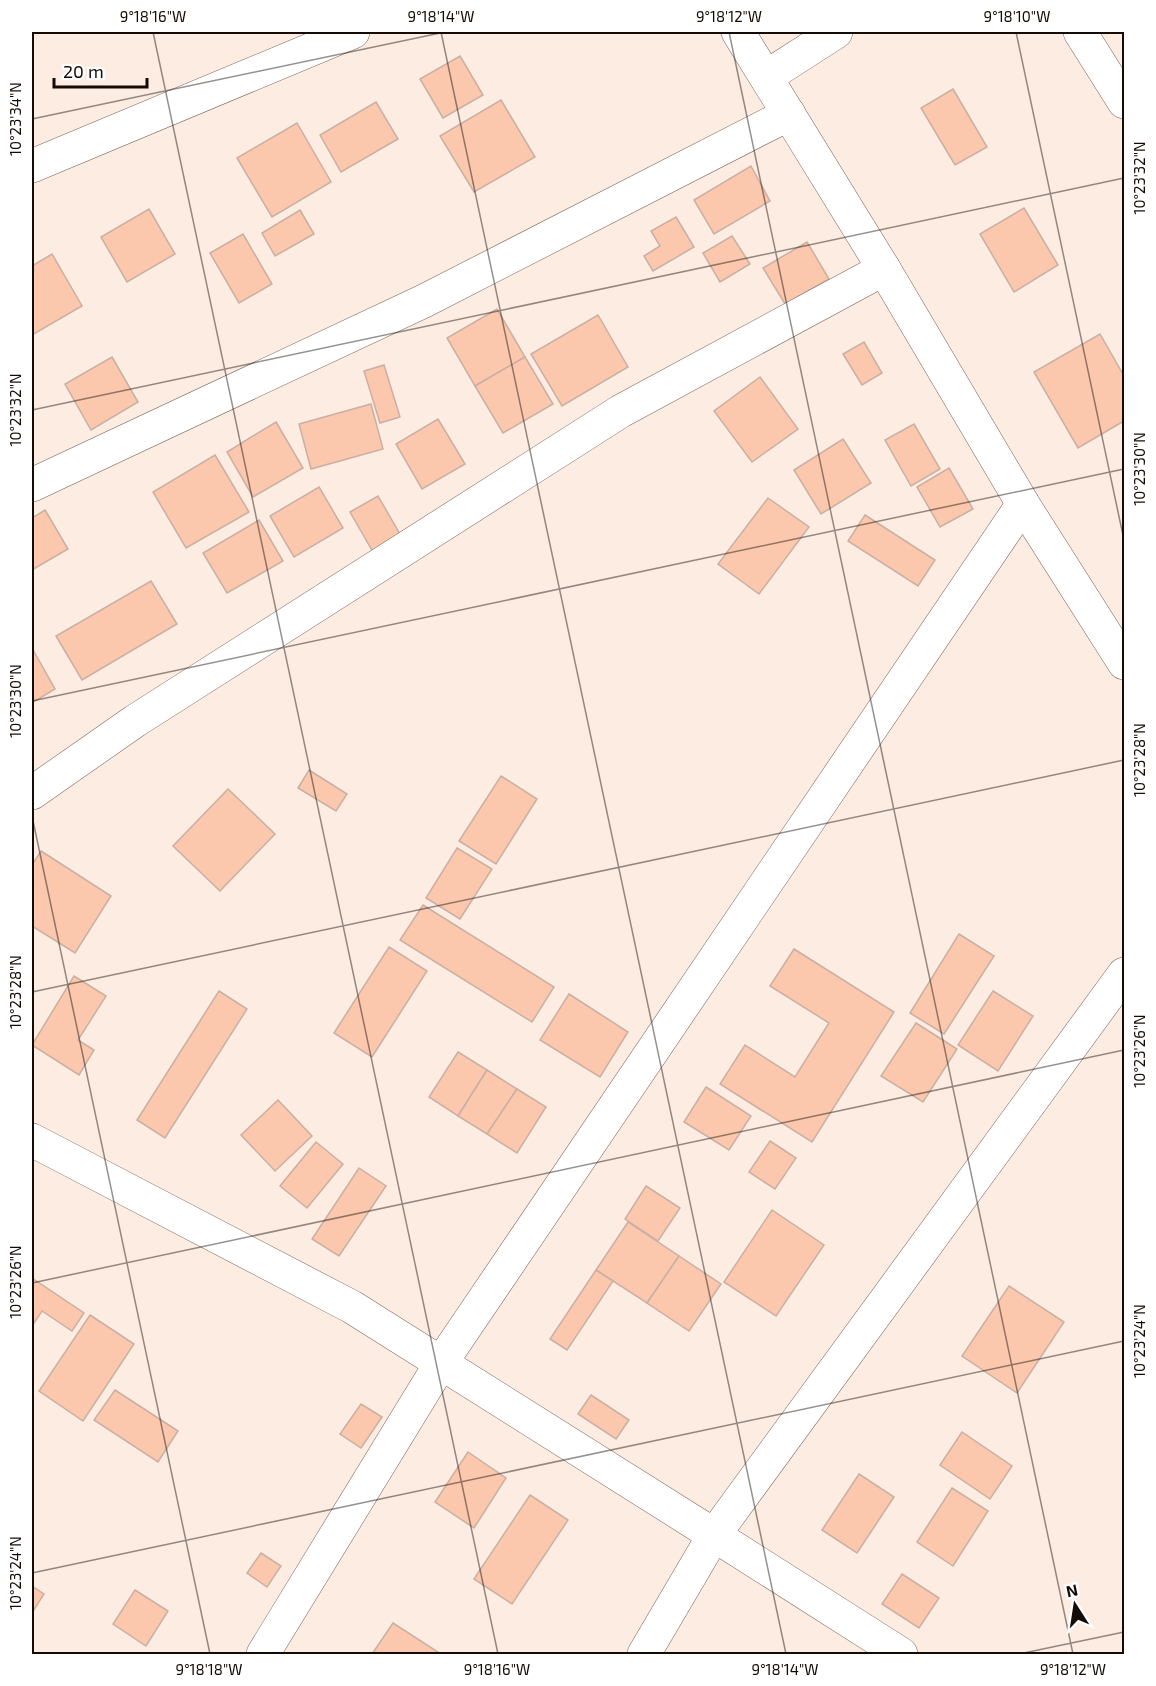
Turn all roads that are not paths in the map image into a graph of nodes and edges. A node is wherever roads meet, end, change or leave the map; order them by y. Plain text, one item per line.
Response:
1 (353, 32) edge
2 (738, 32) edge
3 (836, 32) edge
4 (1080, 32) edge
5 (766, 77) junction
6 (1125, 102) edge
7 (789, 114) junction
8 (32, 166) edge
9 (884, 269) junction
10 (32, 485) edge
11 (1023, 504) junction
12 (1125, 663) edge
13 (32, 793) edge
14 (1125, 974) edge
15 (32, 1140) edge
16 (441, 1363) junction
17 (714, 1535) junction
18 (263, 1654) edge
19 (644, 1654) edge
20 (901, 1654) edge

1 - 8 street
2 - 5 street
3 - 5 street
4 - 6 street
5 - 7 street
7 - 9 street
7 - 10 street
9 - 11 street
9 - 13 street
11 - 12 street
11 - 16 street
14 - 17 street
15 - 16 street
16 - 17 street
16 - 18 street
17 - 19 street
17 - 20 street

